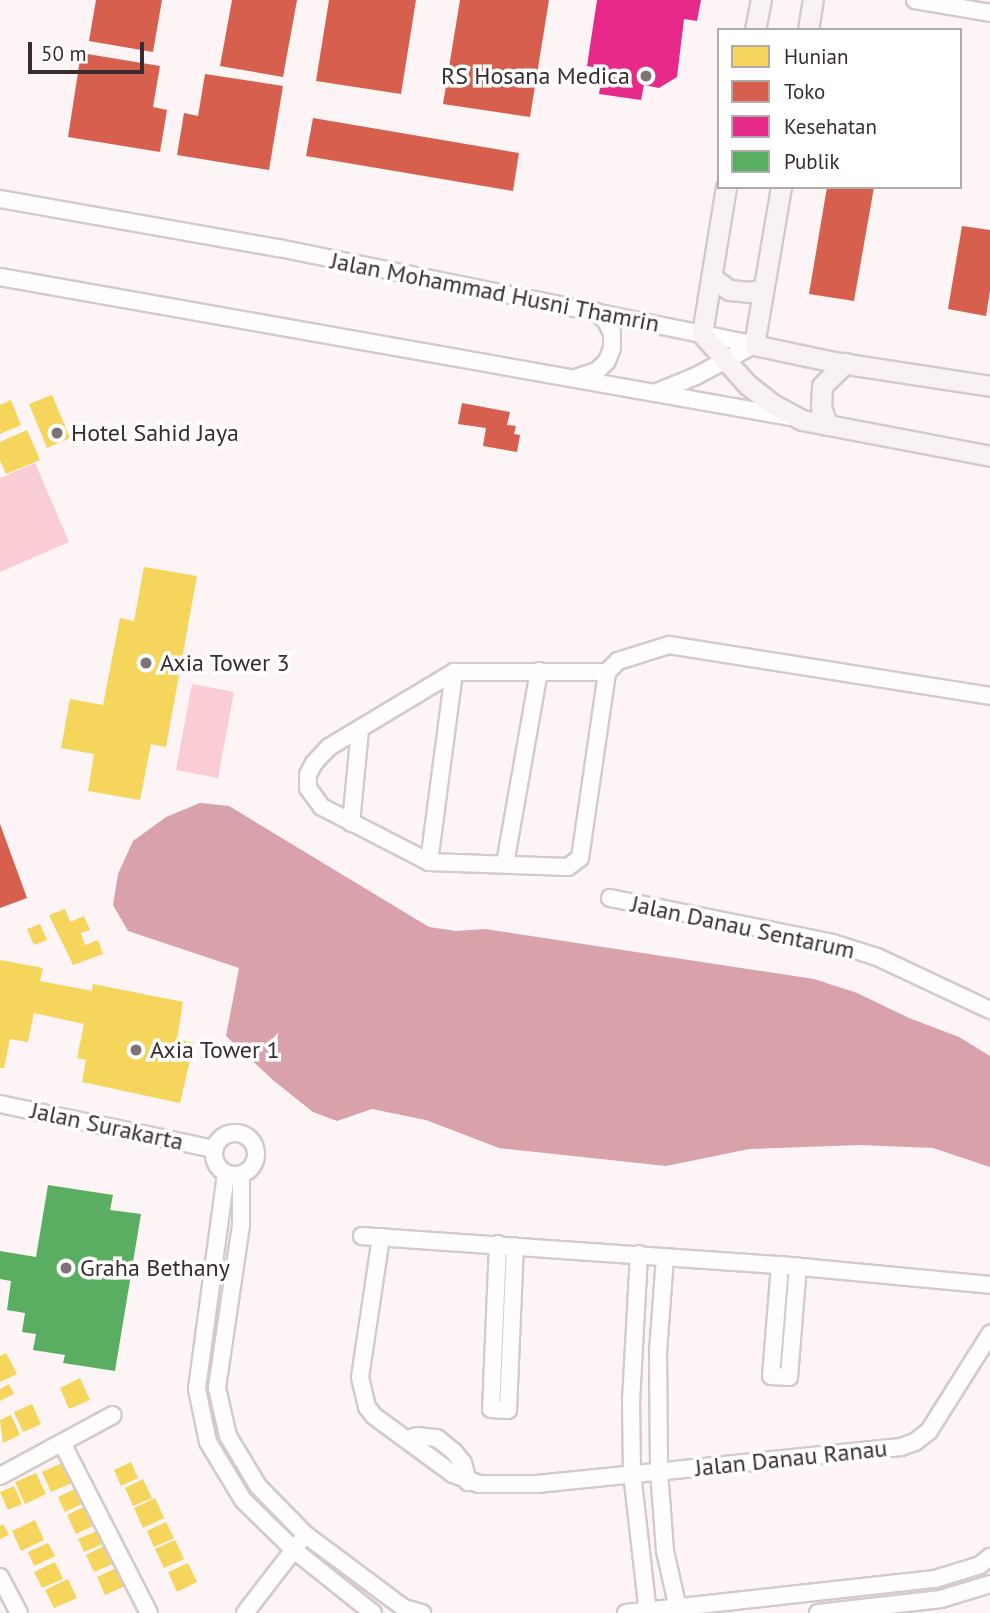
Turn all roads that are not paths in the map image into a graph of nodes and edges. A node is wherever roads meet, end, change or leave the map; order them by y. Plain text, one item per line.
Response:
1 (761, 0) edge
2 (813, 0) edge
3 (915, 0) edge
4 (990, 13) edge
5 (755, 28) edge
6 (808, 28) edge
7 (726, 189) edge
8 (781, 189) edge
9 (0, 198) edge
10 (0, 277) edge
11 (710, 277) junction
12 (762, 289) junction
13 (595, 311) junction
14 (702, 334) junction
15 (754, 345) junction
16 (725, 362) junction
17 (845, 363) junction
18 (570, 377) junction
19 (990, 386) edge
20 (655, 393) junction
21 (802, 420) junction
22 (827, 425) junction
23 (990, 456) edge
24 (539, 671) junction
25 (454, 672) junction
26 (607, 672) junction
27 (990, 696) edge
28 (360, 729) junction
29 (351, 823) junction
30 (429, 862) junction
31 (505, 864) junction
32 (610, 898) dead end
33 (990, 1010) edge
34 (0, 1104) edge
35 (214, 1149) junction
36 (234, 1174) junction
37 (362, 1236) dead end
38 (381, 1237) junction
39 (498, 1244) junction
40 (515, 1246) junction
41 (639, 1254) junction
42 (665, 1257) junction
43 (780, 1265) junction
44 (798, 1266) junction
45 (990, 1285) edge
46 (990, 1334) edge
47 (113, 1415) dead end
48 (62, 1443) junction
49 (659, 1471) junction
50 (632, 1473) junction
51 (0, 1476) edge
52 (306, 1535) junction
53 (294, 1550) junction
54 (990, 1557) edge
55 (0, 1577) edge
56 (990, 1584) edge
57 (11, 1607) edge
58 (678, 1609) edge
59 (648, 1612) edge
60 (149, 1613) edge
61 (245, 1613) edge
62 (373, 1613) edge
63 (422, 1613) edge
64 (626, 1613) edge
65 (818, 1613) edge

1 - 5 main road
2 - 6 main road
3 - 4 street
7 - 11 main road
8 - 12 main road
9 - 13 street, Jalan Mohammad Husni Thamrin
10 - 18 street
11 - 12 main road
11 - 14 main road
12 - 15 main road
13 - 14 street, Jalan Mohammad Husni Thamrin
13 - 18 street
14 - 15 street, Jalan Mohammad Husni Thamrin
14 - 16 main road
15 - 16 street
15 - 17 main road, Jalan Mohammad Husni Thamrin
16 - 20 street
16 - 21 main road
17 - 19 main road, Jalan Mohammad Husni Thamrin
17 - 22 main road
18 - 20 street
20 - 21 street
21 - 22 main road
22 - 23 main road
24 - 25 street
24 - 26 street
24 - 31 street
25 - 28 street
25 - 30 street
26 - 27 street
26 - 31 street
28 - 29 street
28 - 29 street
29 - 30 street
30 - 31 street
32 - 33 street, Jalan Danau Sentarum
34 - 35 street, Jalan Surakarta
35 - 36 street
35 - 36 street
36 - 52 street
36 - 53 street
37 - 38 street
38 - 39 street
38 - 50 street
39 - 40 street
39 - 40 street
40 - 41 street
41 - 42 street
41 - 50 street
42 - 43 street
42 - 49 street
43 - 44 street
43 - 44 street
44 - 45 street
46 - 49 street, Jalan Danau Ranau
47 - 48 street
48 - 51 street
48 - 60 street
49 - 50 street, Jalan Danau Ranau
49 - 58 street
50 - 59 street
52 - 53 street
52 - 63 street
53 - 61 street
53 - 62 street
54 - 58 street
55 - 57 street
56 - 65 street
58 - 59 street
59 - 64 street

